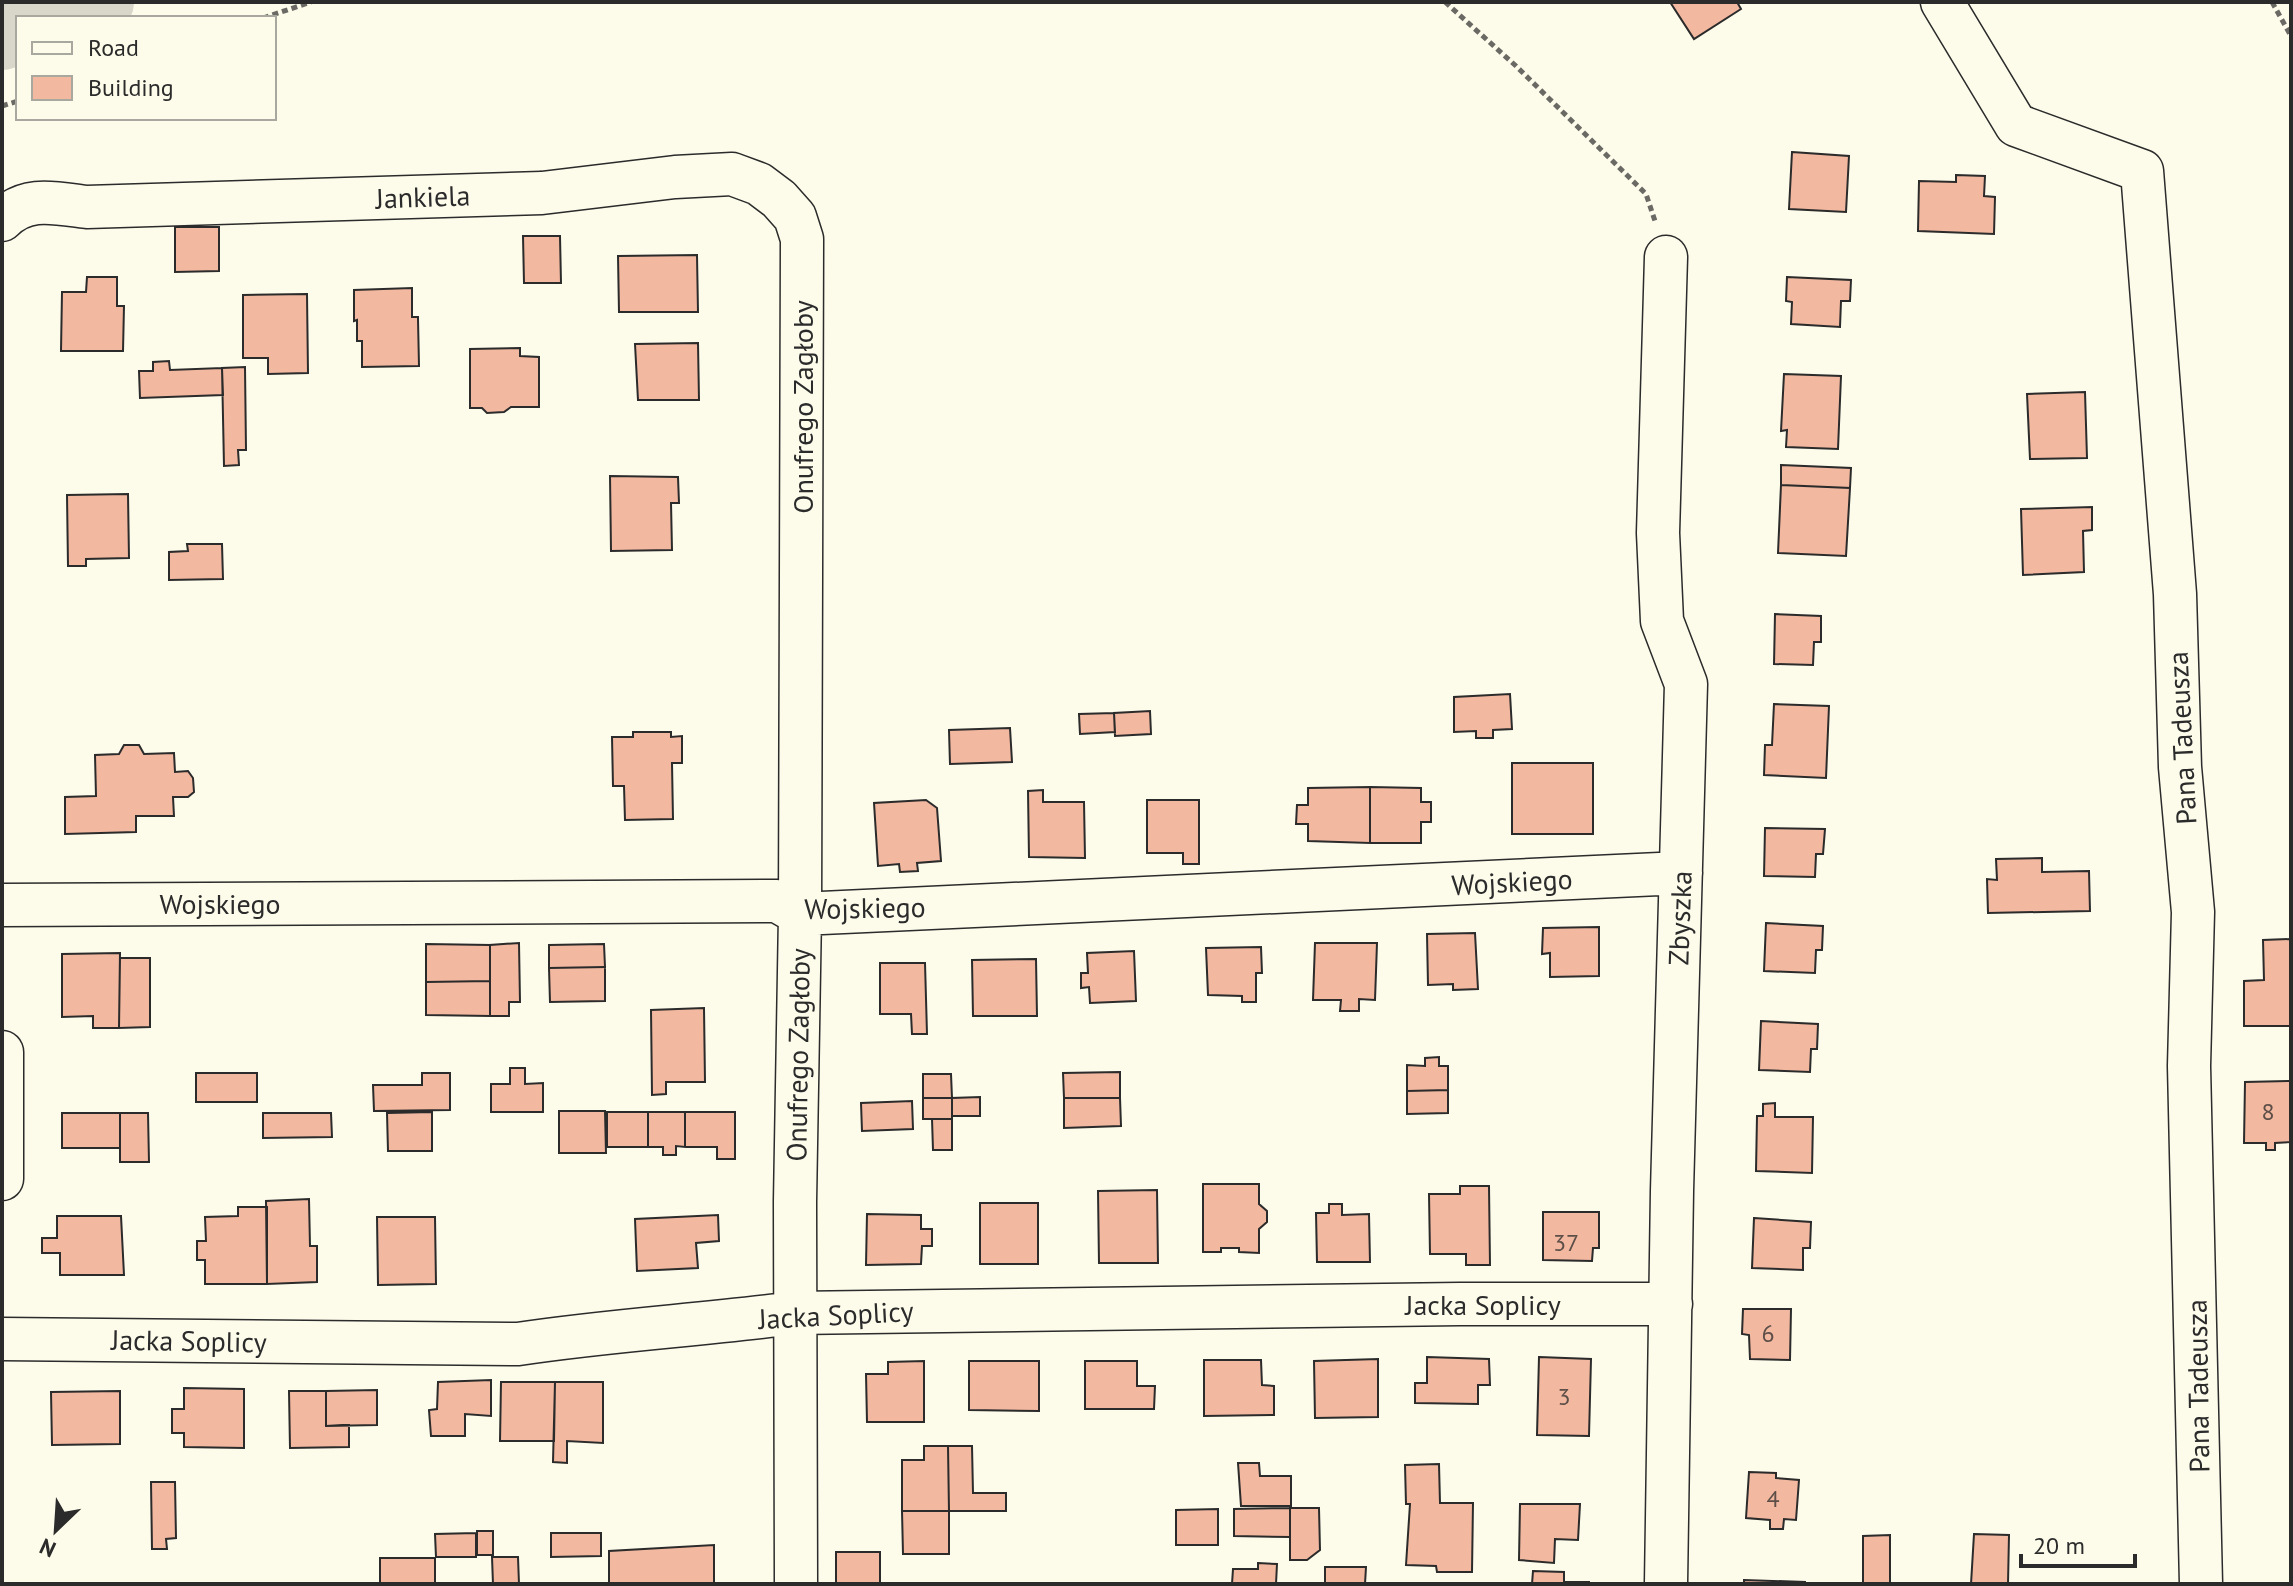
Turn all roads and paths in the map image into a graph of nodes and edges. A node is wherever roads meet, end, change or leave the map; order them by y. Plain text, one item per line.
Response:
1 (311, 2) edge
2 (1445, 2) edge
3 (1942, 2) edge
4 (2272, 2) edge
5 (269, 16) edge
6 (2291, 36) edge
7 (8, 214) edge
8 (802, 239) joint
9 (1666, 257) joint
10 (1681, 873) junction
11 (2, 905) edge
12 (800, 914) junction
13 (2, 1052) edge
14 (2, 1179) edge
15 (1671, 1304) junction
16 (794, 1313) junction
17 (2, 1339) edge
18 (796, 1584) edge
19 (1666, 1584) edge
20 (2201, 1584) edge

1 - 5 path
2 - 9 path
3 - 20 street, Pana Tadeusza
4 - 6 path
7 - 8 street, Jankiela
8 - 12 street, Onufrego Zagłoby
9 - 10 street, Zbyszka
10 - 12 street, Wojskiego
10 - 15 street, Zbyszka
11 - 12 street, Wojskiego
12 - 16 street, Onufrego Zagłoby
13 - 14 street
15 - 16 street, Jacka Soplicy
15 - 19 street, Zbyszka
16 - 17 street, Jacka Soplicy
16 - 18 street, Onufrego Zagłoby

